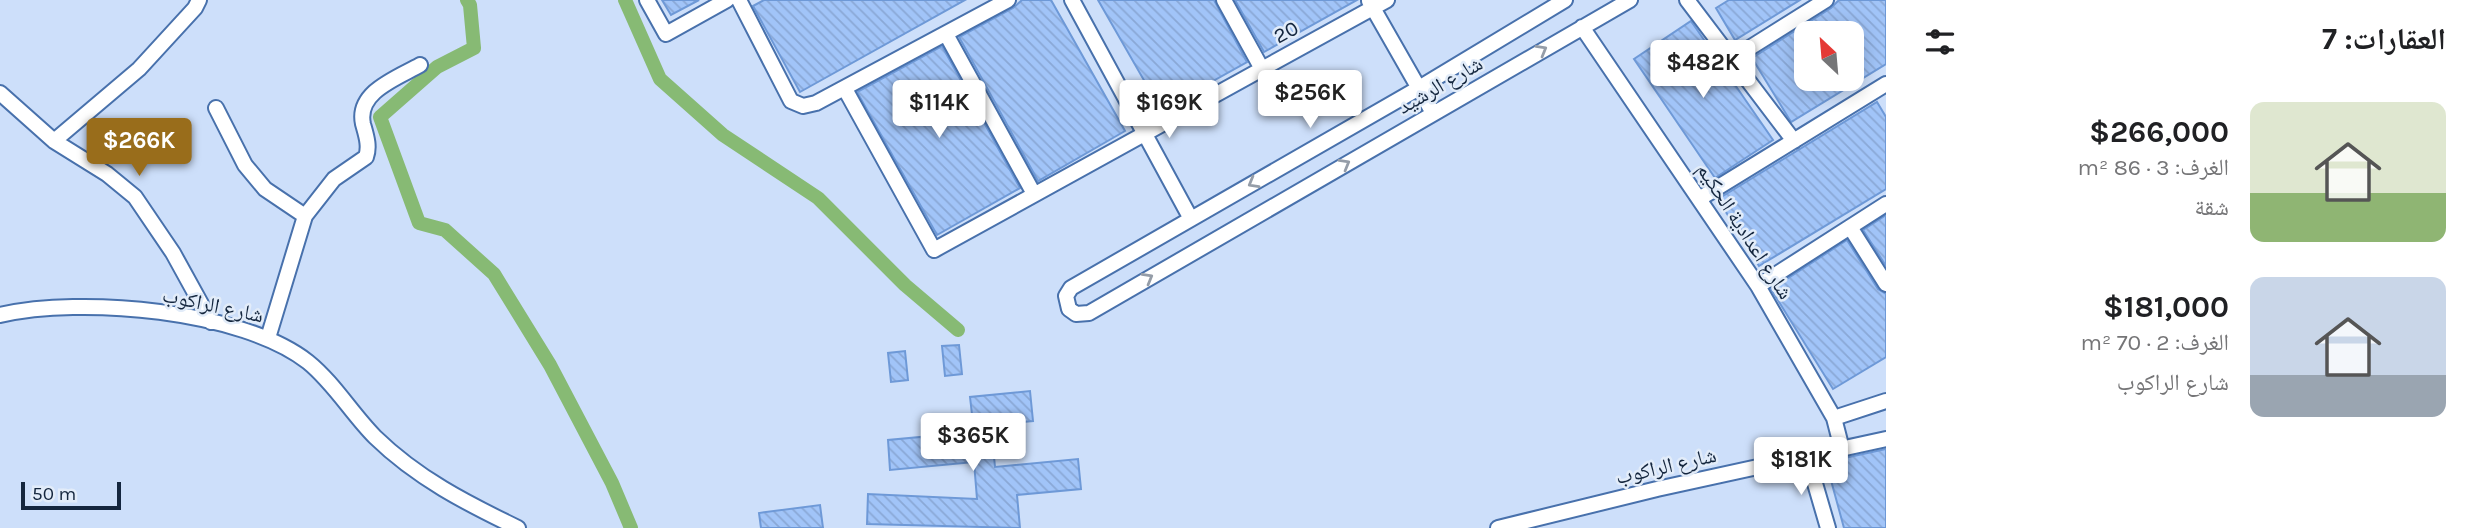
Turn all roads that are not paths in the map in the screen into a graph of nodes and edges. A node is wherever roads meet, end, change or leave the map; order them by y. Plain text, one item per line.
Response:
1 (199, 0) edge
2 (647, 0) edge
3 (727, 0) edge
4 (739, 0) edge
5 (1008, 0) edge
6 (1072, 0) edge
7 (1224, 0) edge
8 (1387, 0) edge
9 (1566, 0) edge
10 (1630, 0) edge
11 (1687, 0) edge
12 (1826, 0) edge
13 (1371, 4) edge
14 (1582, 27) junction
15 (946, 34) junction
16 (1732, 59) junction
17 (420, 65) dead end
18 (1262, 69) junction
19 (1419, 88) junction
20 (845, 89) junction
21 (1884, 91) edge
22 (0, 93) edge
23 (216, 108) dead end
24 (1433, 113) junction
25 (1145, 133) junction
26 (54, 141) junction
27 (1794, 141) junction
28 (1034, 194) junction
29 (1699, 199) junction
30 (1886, 204) edge
31 (305, 216) junction
32 (1191, 219) junction
33 (1850, 227) junction
34 (1886, 284) edge
35 (1758, 286) junction
36 (0, 315) edge
37 (211, 321) junction
38 (268, 338) junction
39 (1886, 401) edge
40 (1834, 418) junction
41 (1886, 439) edge
42 (1842, 449) junction
43 (1807, 456) junction
44 (1514, 526) edge
45 (518, 528) edge
46 (1498, 528) edge
47 (1828, 528) edge

1 - 26 street
2 - 3 street
4 - 20 street
5 - 15 street
6 - 25 street
7 - 18 street
8 - 13 street, 20
9 - 19 street, شارع الرشيد
10 - 14 street, شارع الرشيد
11 - 16 street
12 - 16 street
13 - 18 street, 20
13 - 19 street
24 -> 14 street, شارع الرشيد
14 - 29 street, شارع اعدادية الحكيم
15 - 20 street
15 - 28 street
16 - 27 street
17 - 31 street
18 - 25 street, 20
19 - 24 street
19 -> 32 street, شارع الرشيد
20 - 28 street, 20
21 - 27 street
22 - 26 street
23 - 31 street
32 -> 24 street, شارع الرشيد
25 - 28 street, 20
25 - 32 street
26 - 37 street
27 - 29 street
29 - 35 street, شارع اعدادية الحكيم
30 - 33 street
31 - 38 street
33 - 34 street
33 - 35 street
35 - 40 street, شارع اعدادية الحكيم
36 - 37 street, شارع الراكوب
37 - 38 street, شارع الراكوب
38 - 45 street, شارع الراكوب
39 - 40 street
40 - 42 street, شارع اعدادية الحكيم
41 - 42 street, شارع الراكوب
42 - 43 street, شارع الراكوب
43 - 44 street, شارع الراكوب
43 - 47 street
44 - 46 street, شارع الراكوب

